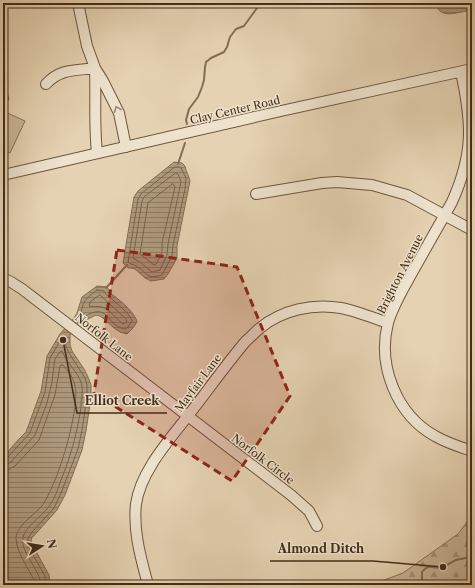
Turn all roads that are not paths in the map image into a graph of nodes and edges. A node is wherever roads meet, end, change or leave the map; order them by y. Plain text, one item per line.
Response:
1 (78, 3) edge
2 (94, 68) junction
3 (472, 69) edge
4 (461, 72) junction
5 (46, 84) dead end
6 (126, 147) junction
7 (97, 153) junction
8 (3, 175) edge
9 (256, 194) dead end
10 (444, 216) junction
11 (472, 230) edge
12 (3, 278) edge
13 (388, 323) junction
14 (188, 416) junction
15 (472, 451) edge
16 (317, 526) dead end
17 (148, 585) edge

1 - 2 street
2 - 5 street
6 -> 2 street
2 - 7 street
3 - 4 street, Clay Center Road
4 - 6 street, Clay Center Road
4 - 10 street, Brighton Avenue
6 - 7 street, Clay Center Road
7 - 8 street, Clay Center Road
9 - 10 street
10 - 11 street
10 - 13 street, Brighton Avenue
12 - 14 street, Norfolk Lane
13 - 14 street, Mayfair Lane
13 - 15 street, Brighton Avenue
14 - 16 street, Norfolk Circle
14 - 17 street, Mayfair Lane

